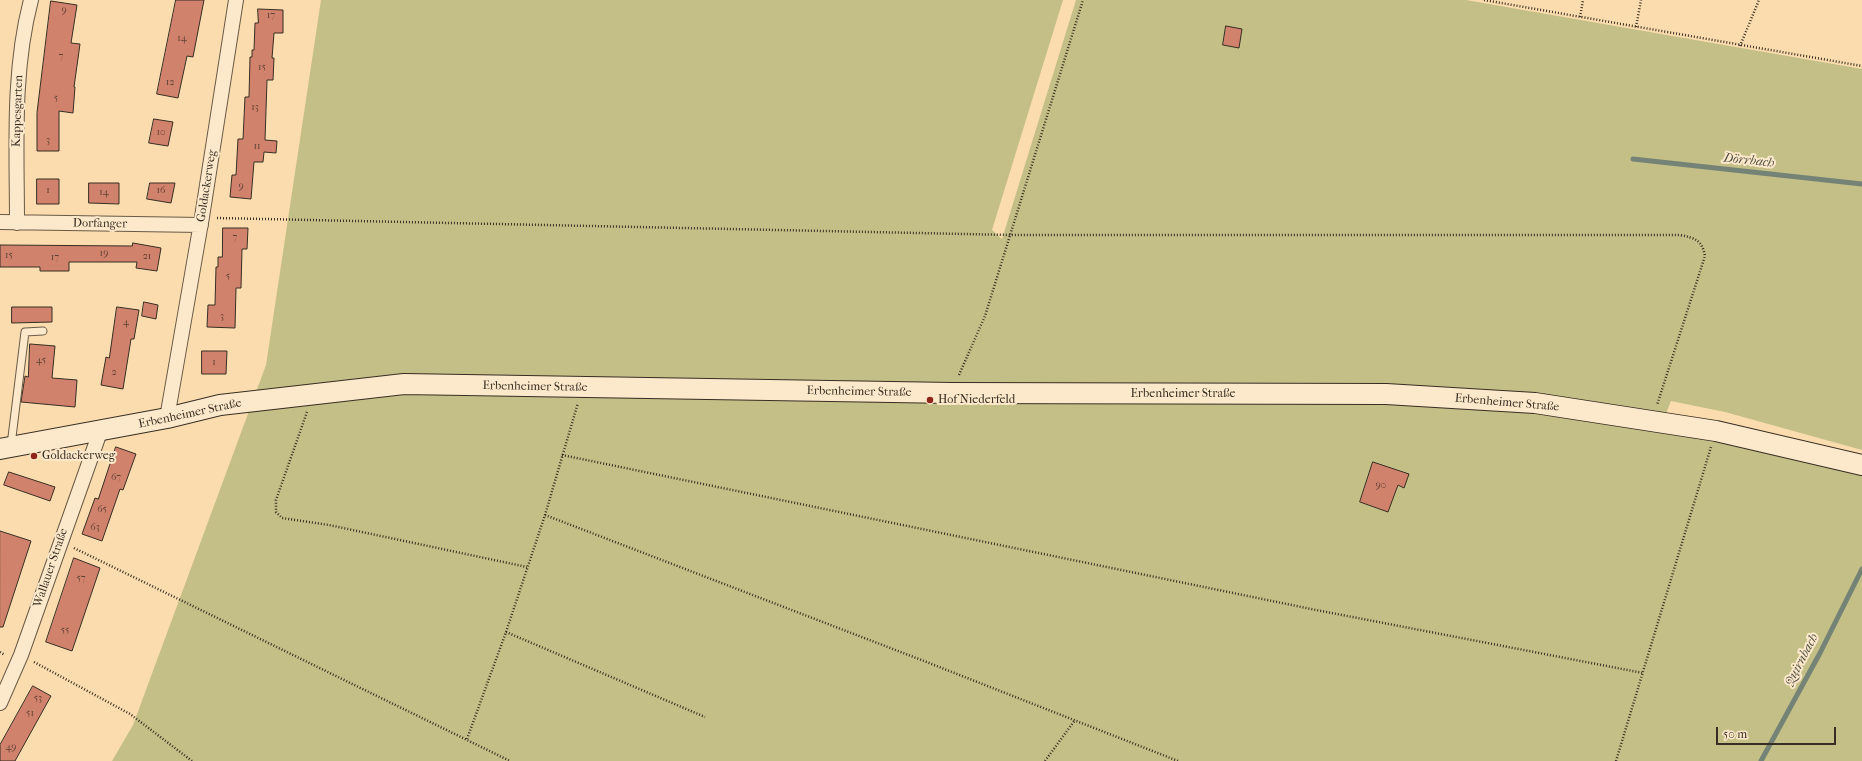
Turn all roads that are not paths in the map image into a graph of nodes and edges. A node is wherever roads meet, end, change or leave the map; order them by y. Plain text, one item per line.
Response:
1 (31, 0) edge
2 (236, 0) edge
3 (202, 221) junction
4 (0, 222) edge
5 (17, 222) junction
6 (43, 331) dead end
7 (167, 418) junction
8 (100, 432) junction
9 (6, 448) edge
10 (1862, 465) edge
11 (0, 703) edge

1 - 5 street, Kappesgarten
2 - 3 street, Goldackerweg
3 - 5 street, Dorfanger
3 - 7 street, Goldackerweg
4 - 5 street, Dorfanger
6 - 9 lane
7 - 8 street, Erbenheimer Straße
7 - 10 street, Erbenheimer Straße
8 - 9 street, Erbenheimer Straße
8 - 11 street, Wallauer Straße

